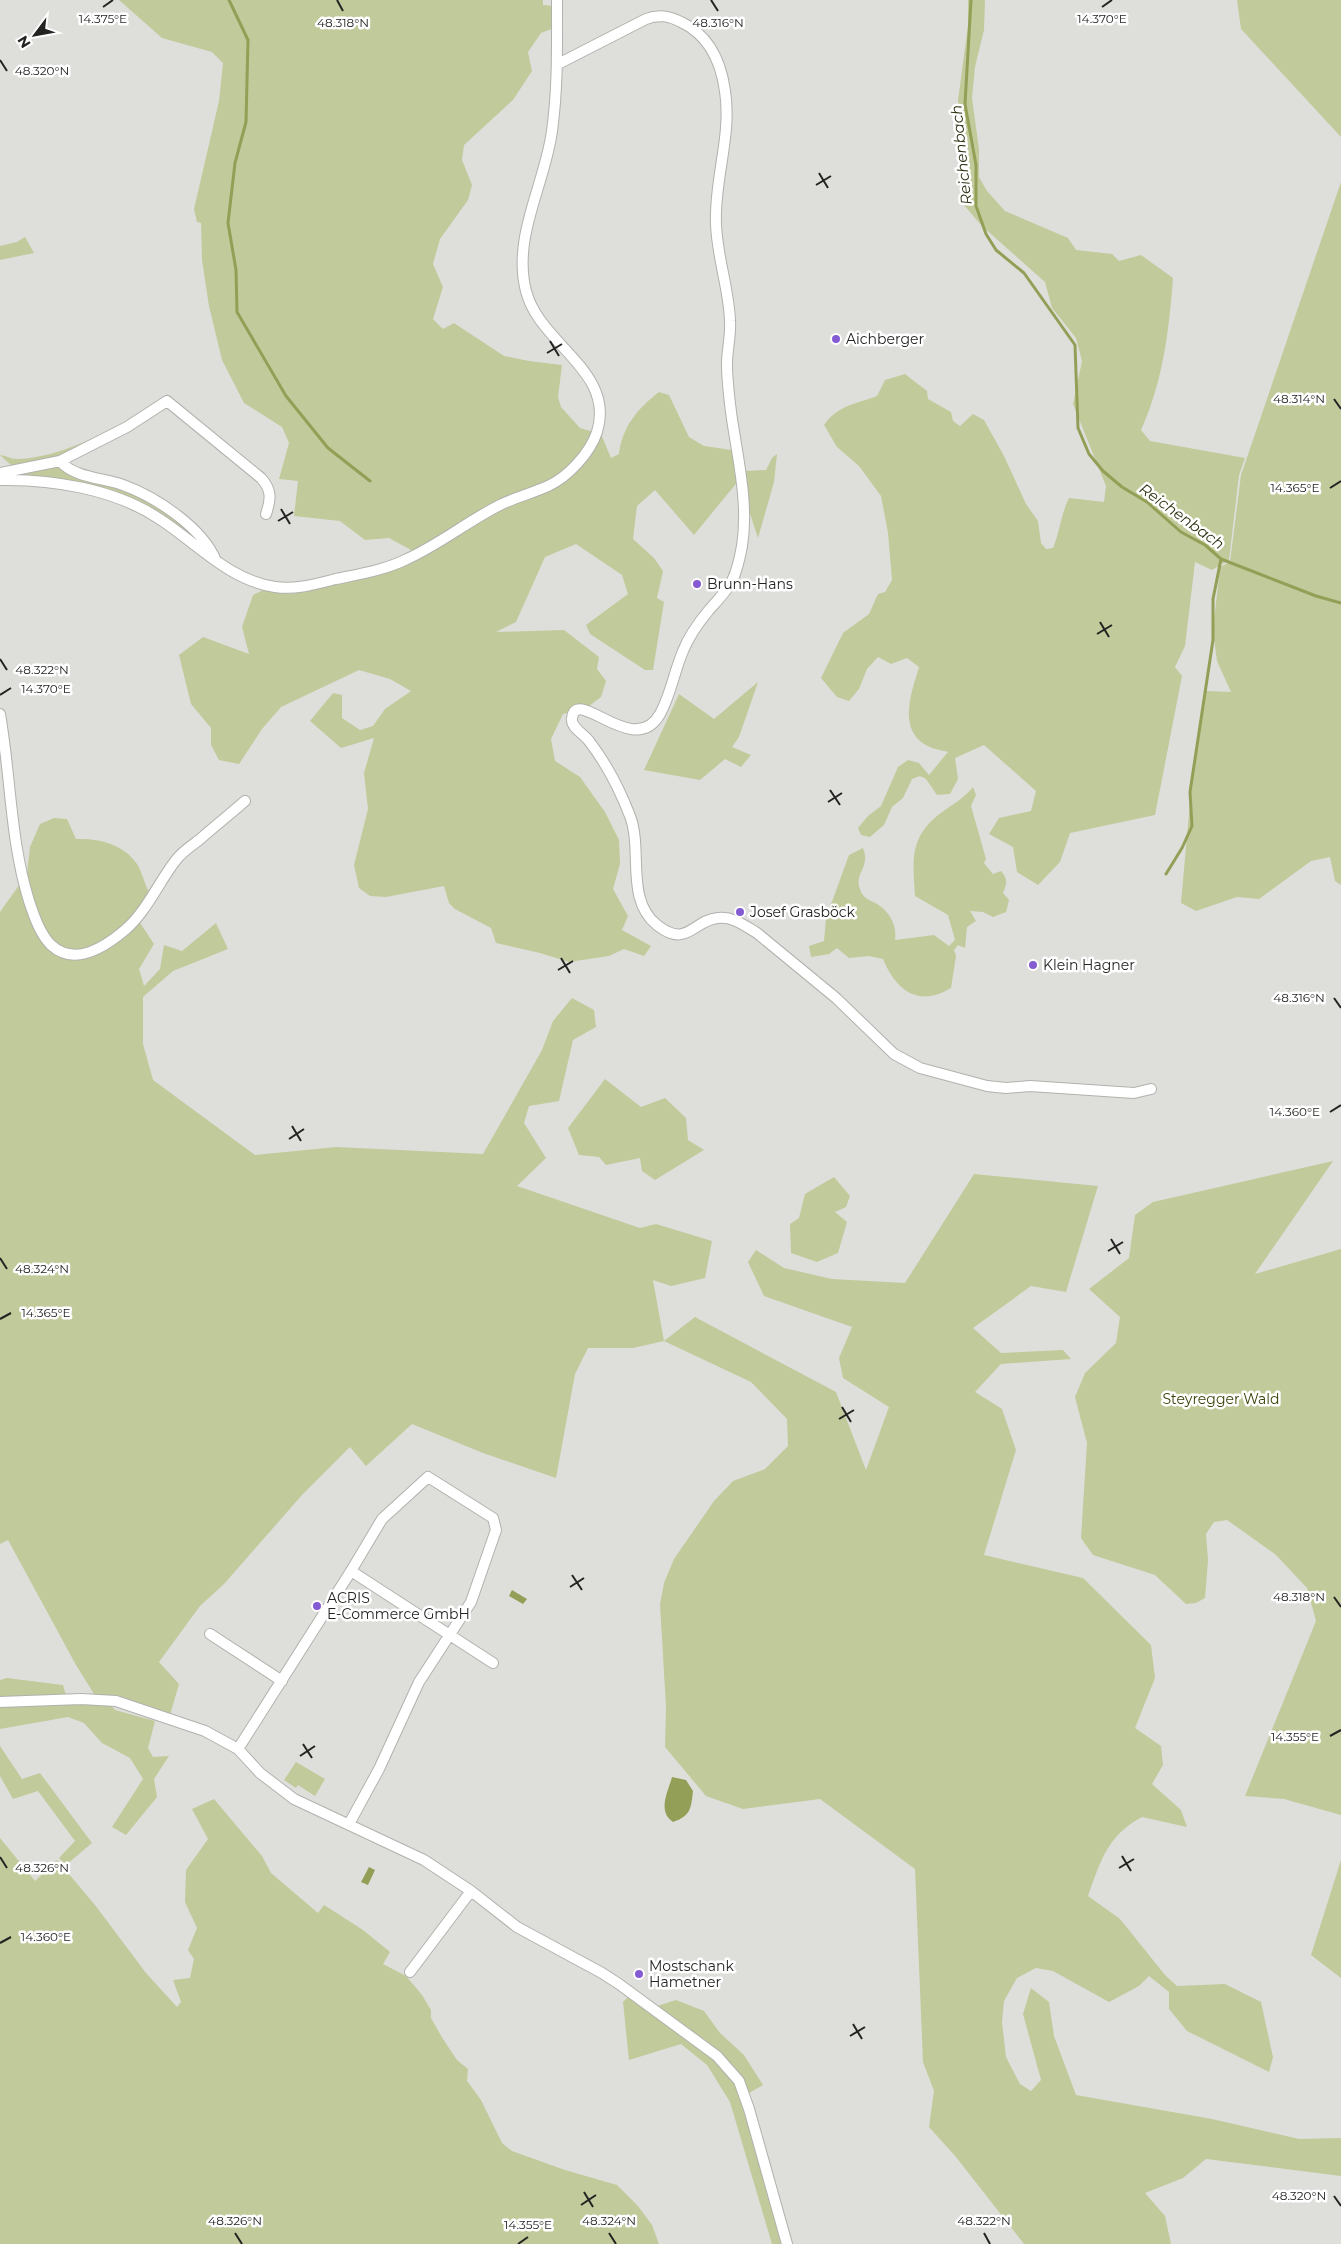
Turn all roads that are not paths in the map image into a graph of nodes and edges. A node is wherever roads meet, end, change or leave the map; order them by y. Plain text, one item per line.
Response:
1 (557, 0) edge
2 (558, 64) junction
3 (60, 461) junction
4 (0, 473) edge
5 (0, 480) edge
6 (266, 514) dead end
7 (217, 562) junction
8 (0, 714) edge
9 (245, 801) dead end
10 (1151, 1089) dead end
11 (351, 1571) junction
12 (210, 1634) dead end
13 (450, 1635) junction
14 (493, 1663) dead end
15 (282, 1681) junction
16 (0, 1702) edge
17 (238, 1749) junction
18 (348, 1824) junction
19 (470, 1891) junction
20 (410, 1972) dead end
21 (787, 2244) edge

1 - 2 street
2 - 7 street
2 - 10 street
3 - 4 street
3 - 6 street
3 - 7 street
5 - 7 street
8 - 9 street
11 - 13 street
11 - 13 street
11 - 15 street
12 - 15 street
13 - 14 street
13 - 18 street
15 - 17 street
16 - 17 street
17 - 18 street
18 - 19 street
19 - 20 street
19 - 21 street

